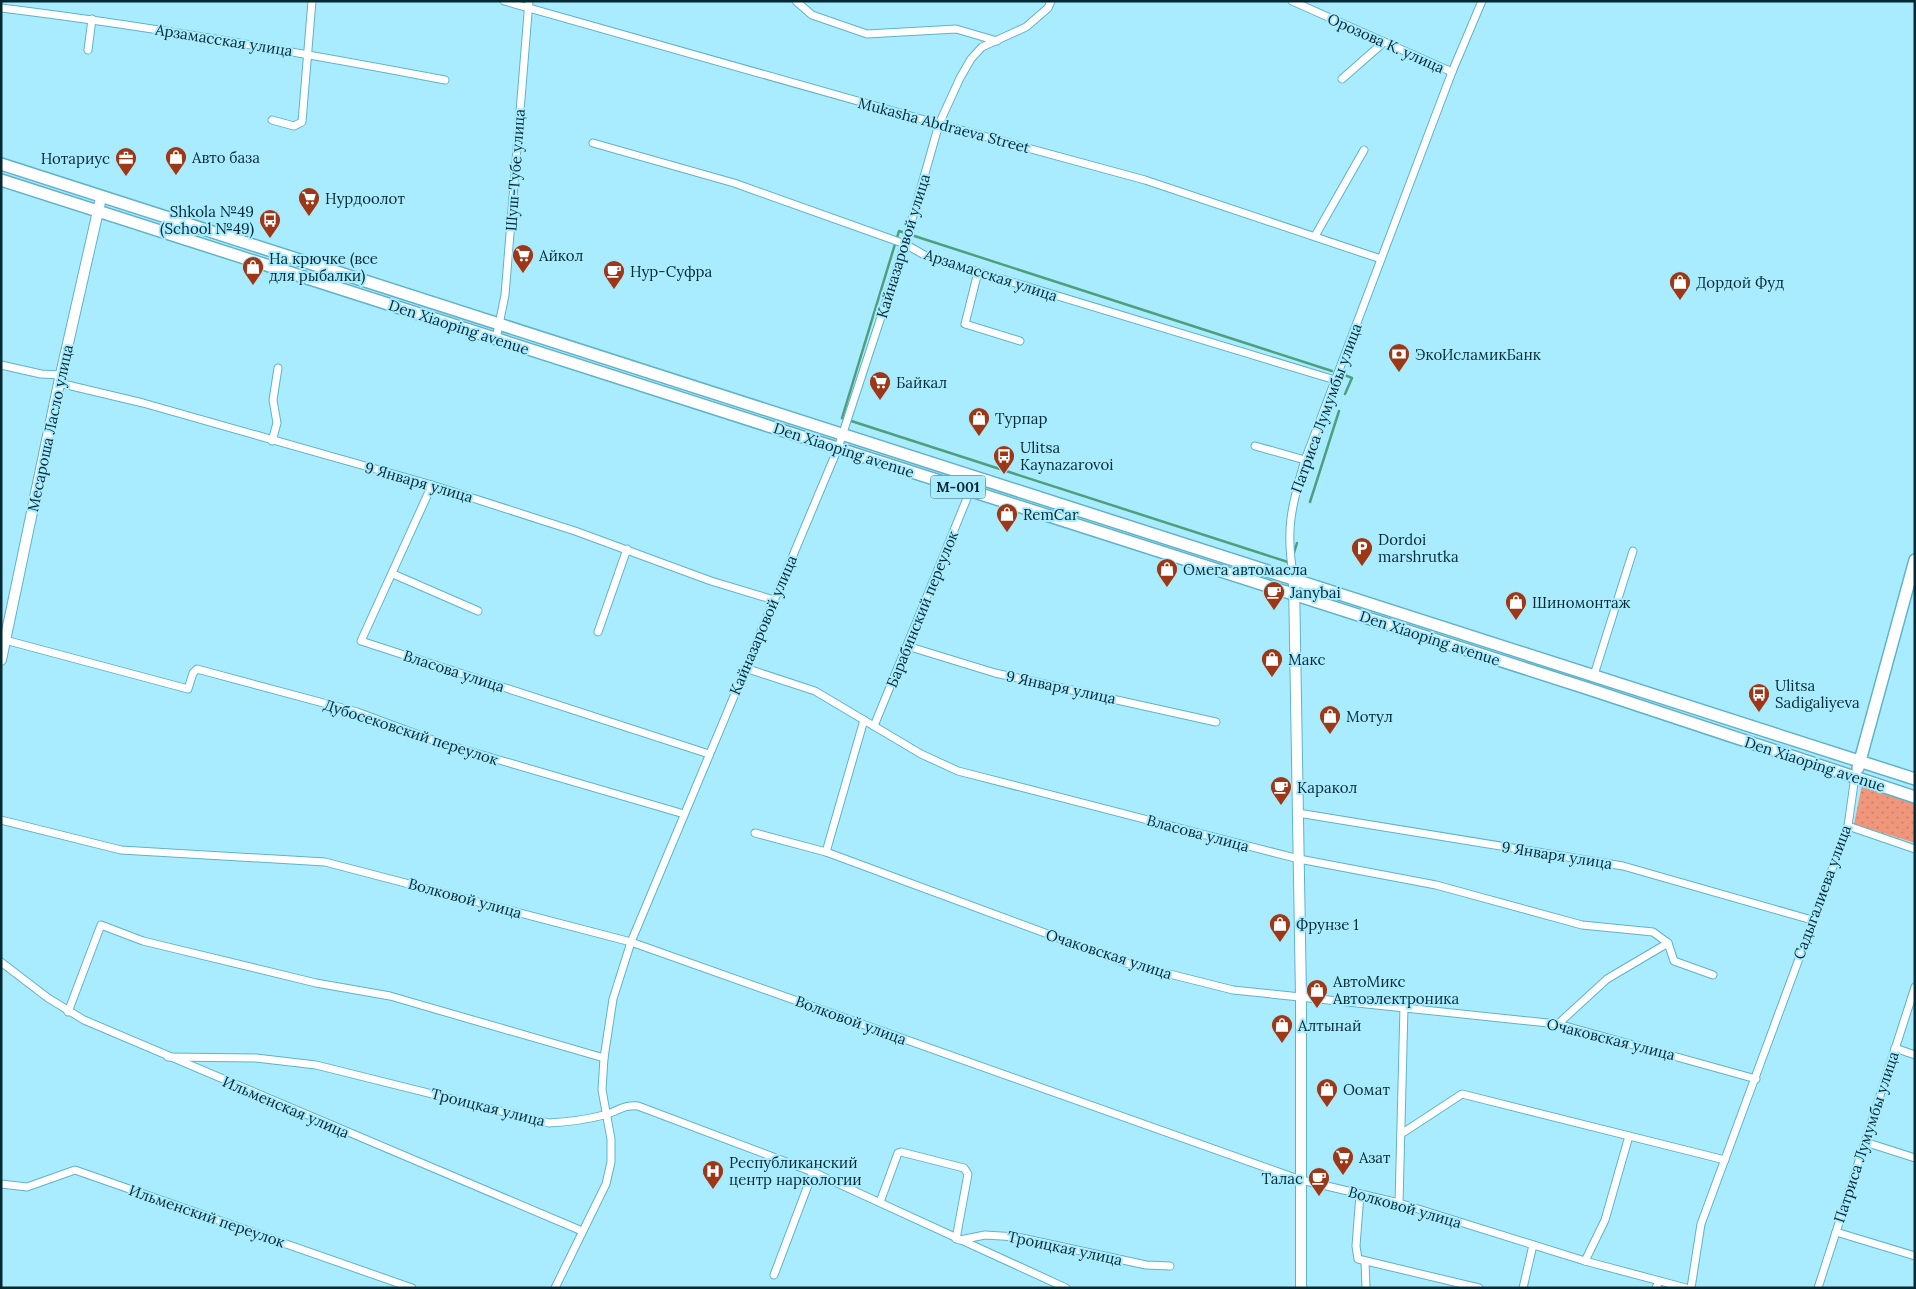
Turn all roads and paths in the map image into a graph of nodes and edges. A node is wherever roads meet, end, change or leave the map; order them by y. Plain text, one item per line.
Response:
1 (312, 1) edge
2 (504, 1) edge
3 (796, 1) edge
4 (1051, 1) edge
5 (1292, 1) edge
6 (1482, 1) edge
7 (528, 5) edge
8 (1, 8) edge
9 (92, 19) junction
10 (997, 41) junction
11 (1384, 42) junction
12 (88, 50) dead end
13 (308, 54) junction
14 (1452, 72) junction
15 (1342, 79) dead end
16 (446, 80) dead end
17 (272, 120) dead end
18 (939, 124) junction
19 (592, 143) dead end
20 (1364, 150) dead end
21 (1, 164) edge
22 (1, 180) edge
23 (101, 198) junction
24 (98, 212) junction
25 (1315, 236) junction
26 (905, 244) junction
27 (1381, 259) junction
28 (978, 272) junction
29 (501, 324) junction
30 (496, 339) junction
31 (1020, 341) dead end
32 (1, 365) edge
33 (278, 368) dead end
34 (60, 379) junction
35 (1335, 380) junction
36 (843, 435) junction
37 (272, 441) junction
38 (1255, 446) dead end
39 (838, 448) junction
40 (1305, 460) junction
41 (432, 485) junction
42 (970, 491) junction
43 (1080, 512) junction
44 (1076, 526) junction
45 (627, 549) junction
46 (1633, 551) dead end
47 (1915, 560) edge
48 (393, 574) junction
49 (1294, 580) junction
50 (1295, 595) junction
51 (774, 600) junction
52 (478, 611) dead end
53 (598, 632) dead end
54 (6, 640) junction
55 (907, 646) junction
56 (1, 660) edge
57 (745, 668) junction
58 (1594, 675) junction
59 (864, 720) junction
60 (1216, 722) dead end
61 (874, 726) junction
62 (709, 754) junction
63 (1860, 761) junction
64 (1855, 776) junction
65 (1915, 779) edge
66 (1915, 797) edge
67 (1298, 812) junction
68 (684, 814) junction
69 (1, 820) edge
70 (1848, 826) junction
71 (755, 833) dead end
72 (1915, 849) edge
73 (826, 852) junction
74 (1299, 859) junction
75 (1812, 920) junction
76 (631, 942) junction
77 (1668, 943) junction
78 (1, 962) edge
79 (1713, 975) dead end
80 (1915, 987) edge
81 (1301, 998) junction
82 (1404, 1007) junction
83 (68, 1012) junction
84 (1558, 1024) junction
85 (1895, 1048) junction
86 (1915, 1055) edge
87 (168, 1057) junction
88 (604, 1058) junction
89 (1756, 1079) junction
90 (606, 1114) junction
91 (1401, 1134) junction
92 (1629, 1136) junction
93 (1865, 1142) junction
94 (1915, 1158) edge
95 (1725, 1160) junction
96 (813, 1172) junction
97 (1301, 1180) junction
98 (1, 1184) edge
99 (1360, 1194) junction
100 (880, 1202) junction
101 (1399, 1203) junction
102 (582, 1231) junction
103 (1836, 1232) junction
104 (958, 1239) junction
105 (1533, 1245) junction
106 (1915, 1256) edge
107 (1366, 1260) junction
108 (1585, 1261) junction
109 (1170, 1266) dead end
110 (774, 1275) dead end
111 (1657, 1284) edge
112 (412, 1288) edge
113 (555, 1288) edge
114 (1066, 1288) edge
115 (1301, 1288) edge
116 (1366, 1288) edge
117 (1478, 1288) edge
118 (1523, 1288) edge
119 (1686, 1288) edge
120 (1691, 1288) edge
121 (1818, 1288) edge

1 - 13 street
2 - 7 street, Mukasha Abdraeva Street
3 - 10 street
4 - 10 street, Кайназаровой улица
5 - 11 street, Орозова К. улица
6 - 14 street, Патриса Лумумбы улица
7 - 18 street, Mukasha Abdraeva Street
7 - 29 street, Шуш-Тубе улица
8 - 9 street, Арзамасская улица
9 - 12 street
9 - 13 street, Арзамасская улица
10 - 18 street, Кайназаровой улица
11 - 14 street, Орозова К. улица
11 - 15 street
13 - 16 street, Арзамасская улица
13 - 17 street
14 - 27 street, Патриса Лумумбы улица
18 - 25 street, Mukasha Abdraeva Street
18 - 26 street, Кайназаровой улица
19 - 26 street, Арзамасская улица
20 - 25 street
21 - 23 main road, Den Xiaoping avenue / M-001
22 - 24 main road, Den Xiaoping avenue / M-001
23 - 24 street, Месароша Ласло улица
23 - 29 main road, Den Xiaoping avenue / M-001
24 - 30 main road, Den Xiaoping avenue / M-001
24 - 34 street, Месароша Ласло улица
25 - 27 street, Mukasha Abdraeva Street
26 - 28 street, Арзамасская улица
26 - 36 street, Кайназаровой улица
27 - 35 street, Патриса Лумумбы улица
28 - 31 street
28 - 35 street, Арзамасская улица
29 - 30 street, Шуш-Тубе улица
29 - 36 main road, Den Xiaoping avenue / M-001
30 - 39 main road, Den Xiaoping avenue / M-001
32 - 34 street, 9 Января улица
33 - 37 street
34 - 37 street, 9 Января улица
34 - 54 street, Месароша Ласло улица
35 - 40 street, Патриса Лумумбы улица
36 - 39 street, Кайназаровой улица
36 - 43 main road, Den Xiaoping avenue / M-001
37 - 41 street, 9 Января улица
38 - 40 street
39 - 42 main road, Den Xiaoping avenue / M-001
39 - 51 street, Кайназаровой улица
40 - 49 street, Патриса Лумумбы улица
41 - 45 street, 9 Января улица
41 - 48 street, Власова улица
42 - 44 main road, Den Xiaoping avenue / M-001
42 - 55 street, Барабинский переулок
43 - 44 main road
43 - 49 main road, Den Xiaoping avenue / M-001
44 - 50 main road, Den Xiaoping avenue / M-001
45 - 51 street, 9 Января улица
45 - 53 street
46 - 58 street
47 - 63 main road, Садыгалиева улица
48 - 52 street
48 - 62 street, Власова улица
49 - 50 street, Патриса Лумумбы улица
49 - 58 main road, Den Xiaoping avenue / M-001
50 - 64 main road, Den Xiaoping avenue / M-001
50 - 67 street, Патриса Лумумбы улица
51 - 57 street, Кайназаровой улица
54 - 56 street, Месароша Ласло улица
54 - 68 street, Дубосековский переулок
55 - 60 street, 9 Января улица
55 - 61 street, Барабинский переулок
57 - 59 street, Власова улица
57 - 62 street, Кайназаровой улица
58 - 63 main road, Den Xiaoping avenue / M-001
59 - 61 street, Власова улица
59 - 73 street
61 - 74 street, Власова улица
62 - 68 street, Кайназаровой улица
63 - 64 main road, Садыгалиева улица
63 - 65 main road, Den Xiaoping avenue / M-001
64 - 66 main road, Den Xiaoping avenue / M-001
64 - 70 street, Садыгалиева улица
67 - 74 street, Патриса Лумумбы улица
67 - 75 street, 9 Января улица
68 - 76 street, Кайназаровой улица
69 - 76 street, Волковой улица
70 - 72 street
70 - 75 street, Садыгалиева улица
71 - 73 street, Очаковская улица
73 - 81 street, Очаковская улица
74 - 77 street, Власова улица
74 - 81 street, Патриса Лумумбы улица
75 - 89 street, Садыгалиева улица
76 - 88 street, Кайназаровой улица
76 - 97 street, Волковой улица
77 - 79 street
77 - 84 street
78 - 83 street, Ильменская улица
80 - 85 street, Патриса Лумумбы улица
81 - 82 street, Очаковская улица
81 - 97 street, Патриса Лумумбы улица
82 - 84 street, Очаковская улица
82 - 91 street
83 - 87 street, Ильменская улица
83 - 88 street
84 - 89 street, Очаковская улица
85 - 86 street
85 - 93 street, Патриса Лумумбы улица
87 - 90 street, Троицкая улица
87 - 102 street, Ильменская улица
88 - 90 street, Кайназаровой улица
89 - 95 street, Садыгалиева улица
90 - 96 street, Троицкая улица
90 - 102 street, Кайназаровой улица
91 - 92 street
91 - 101 street
92 - 95 street
92 - 108 street
93 - 94 street
93 - 103 street, Патриса Лумумбы улица
95 - 120 street, Садыгалиева улица
96 - 100 street, Троицкая улица
96 - 110 street
97 - 99 street, Волковой улица
97 - 115 street, Патриса Лумумбы улица
98 - 112 street, Ильменский переулок
99 - 101 street, Волковой улица
99 - 107 street
100 - 104 street, Троицкая улица
100 - 104 street
101 - 105 street, Волковой улица
102 - 113 street, Кайназаровой улица
103 - 106 street
103 - 121 street, Патриса Лумумбы улица
104 - 109 street, Троицкая улица
104 - 114 street, Троицкая улица
105 - 108 street, Волковой улица
105 - 118 street
107 - 116 street
107 - 117 street
108 - 111 street, Волковой улица
111 - 119 street, Волковой улица

